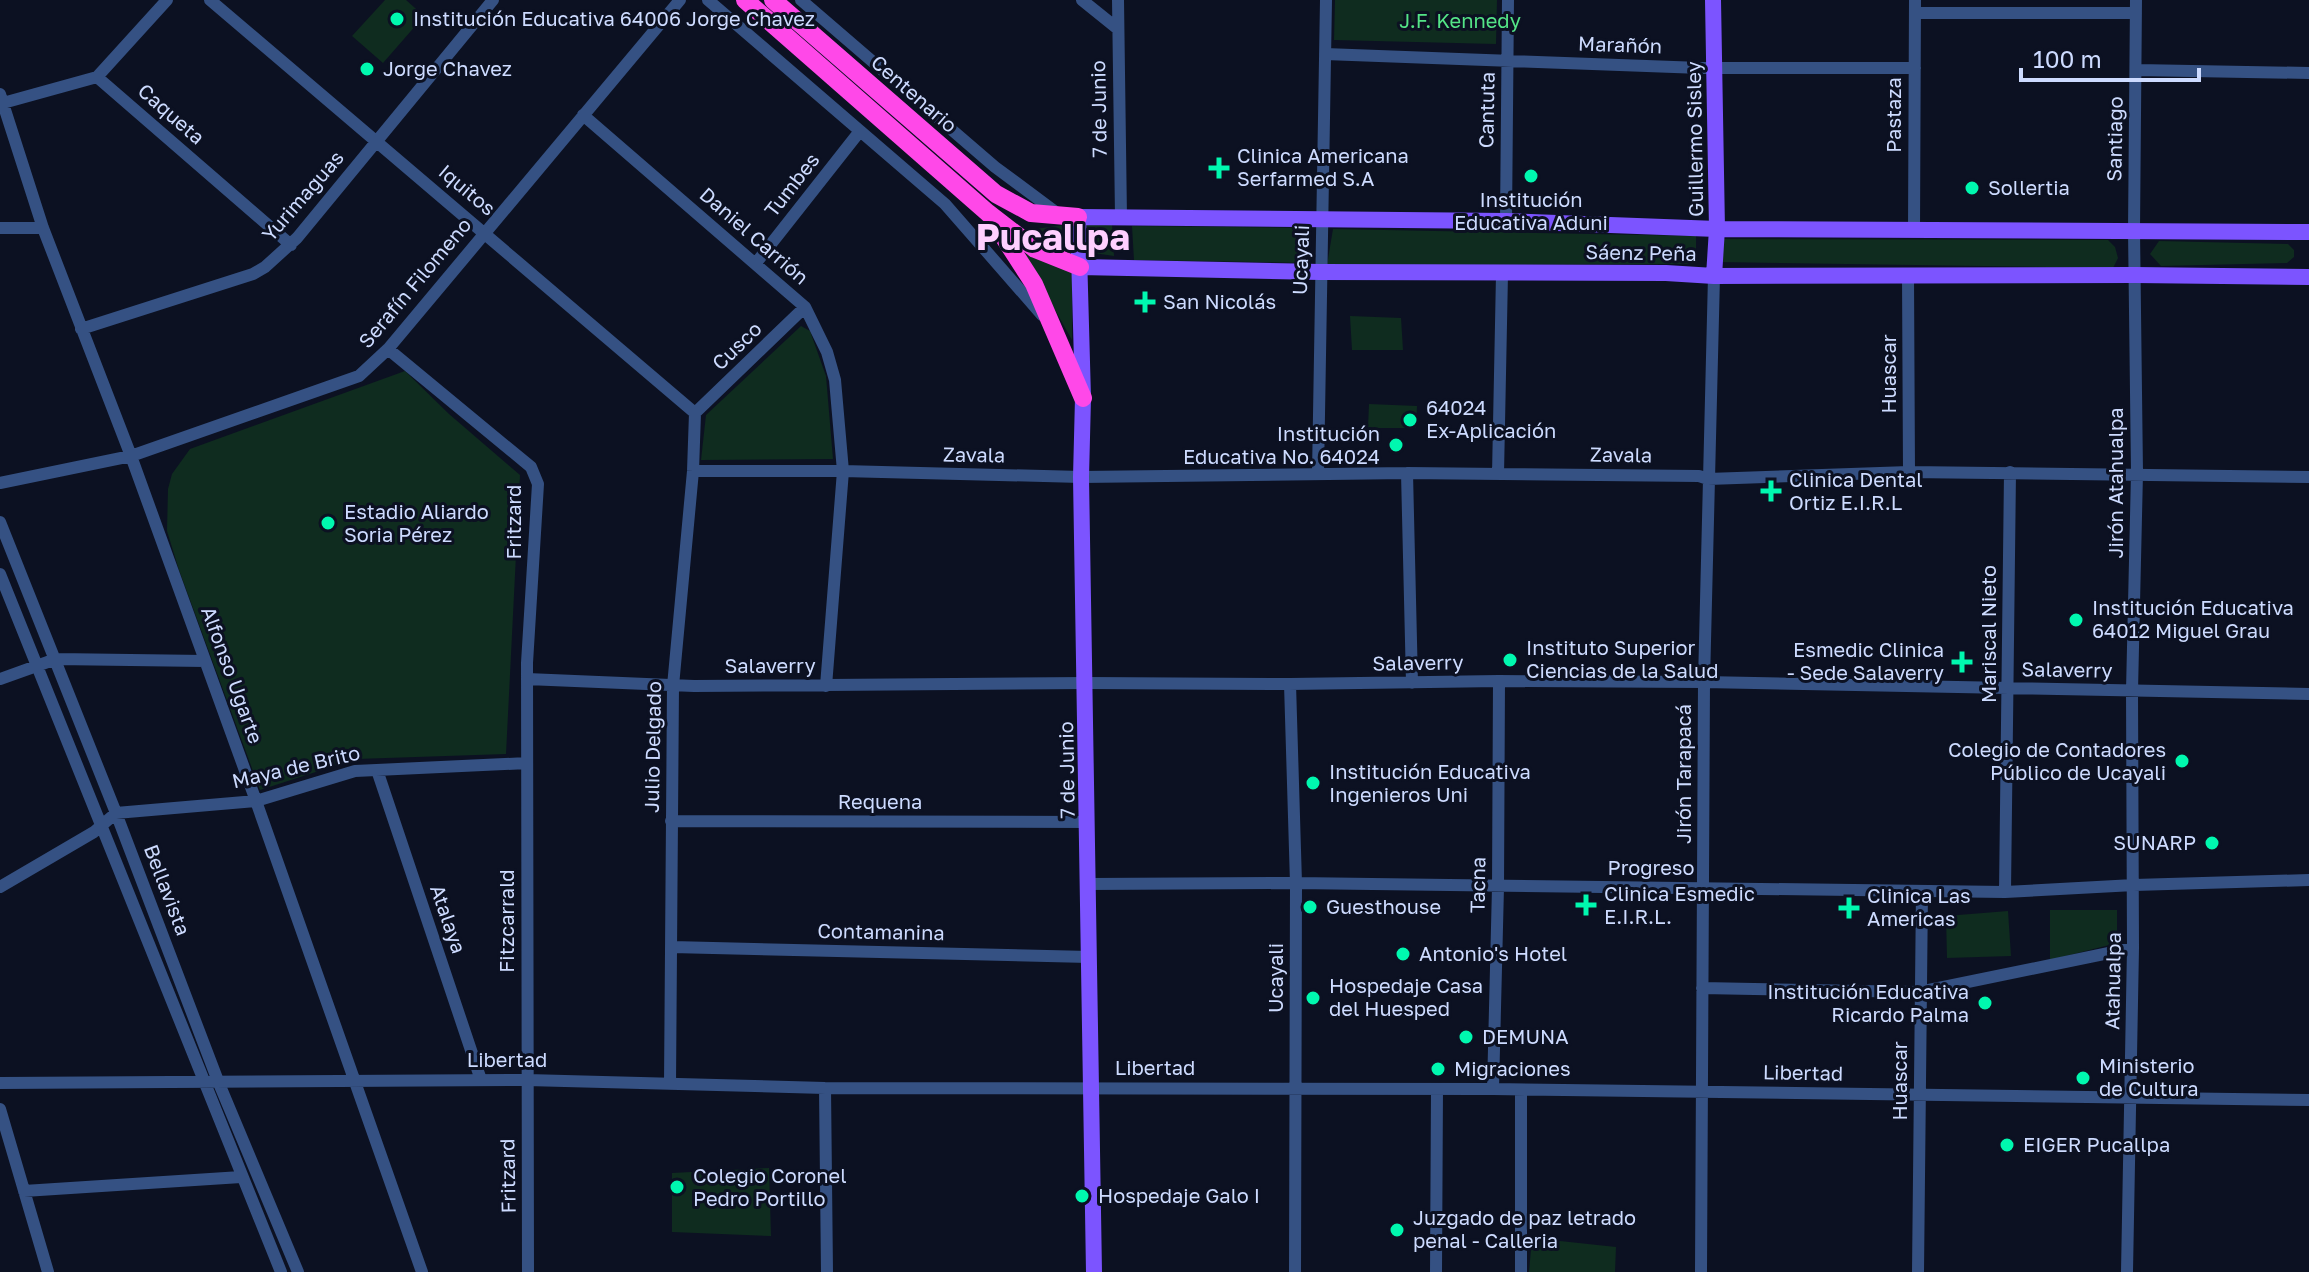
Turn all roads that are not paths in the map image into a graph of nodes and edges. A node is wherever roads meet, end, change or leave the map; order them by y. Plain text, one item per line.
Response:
1 (167, 0) edge
2 (210, 0) edge
3 (680, 0) edge
4 (708, 0) edge
5 (745, 0) edge
6 (773, 0) edge
7 (801, 0) edge
8 (1082, 0) edge
9 (1118, 0) edge
10 (1326, 0) edge
11 (1508, 0) edge
12 (1713, 0) edge
13 (486, 3) edge
14 (1915, 6) edge
15 (2136, 6) edge
16 (1118, 29) junction
17 (1325, 54) junction
18 (1508, 60) junction
19 (1713, 68) junction
20 (1915, 68) junction
21 (2137, 70) junction
22 (2309, 73) edge
23 (97, 77) junction
24 (2, 99) edge
25 (583, 115) junction
26 (860, 131) junction
27 (378, 141) junction
28 (988, 213) junction
29 (1031, 213) joint
30 (1069, 216) junction
31 (1121, 217) junction
32 (1323, 220) junction
33 (1506, 221) junction
34 (0, 228) edge
35 (43, 228) junction
36 (1717, 229) junction
37 (1914, 230) junction
38 (2134, 230) junction
39 (484, 231) junction
40 (2309, 232) edge
41 (291, 245) junction
42 (756, 263) junction
43 (1080, 267) junction
44 (1320, 272) junction
45 (1502, 274) junction
46 (2135, 275) junction
47 (1714, 276) junction
48 (1908, 276) junction
49 (2309, 277) edge
50 (805, 307) junction
51 (1054, 328) junction
52 (81, 329) junction
53 (388, 349) junction
54 (1083, 398) junction
55 (695, 413) junction
56 (131, 456) junction
57 (693, 471) junction
58 (843, 471) junction
59 (1909, 472) junction
60 (2010, 472) junction
61 (1407, 473) junction
62 (2137, 473) junction
63 (1318, 474) junction
64 (1498, 474) junction
65 (1081, 477) junction
66 (2309, 477) edge
67 (1708, 479) junction
68 (0, 483) edge
69 (0, 522) edge
70 (0, 574) edge
71 (56, 659) junction
72 (205, 661) junction
73 (37, 664) junction
74 (0, 679) edge
75 (527, 679) junction
76 (1499, 681) junction
77 (1704, 682) junction
78 (1086, 683) junction
79 (1412, 683) junction
80 (1290, 684) junction
81 (673, 686) junction
82 (826, 686) junction
83 (2009, 688) junction
84 (2132, 691) junction
85 (2309, 694) edge
86 (527, 763) junction
87 (377, 770) junction
88 (256, 801) junction
89 (116, 813) junction
90 (671, 821) junction
91 (1088, 822) junction
92 (102, 824) junction
93 (2309, 880) edge
94 (1296, 883) junction
95 (1088, 884) junction
96 (2134, 885) junction
97 (0, 887) edge
98 (1498, 887) junction
99 (1703, 888) junction
100 (1922, 891) junction
101 (2005, 892) junction
102 (672, 947) junction
103 (2133, 948) junction
104 (1089, 957) junction
105 (1702, 988) junction
106 (1919, 992) junction
107 (356, 1079) junction
108 (481, 1080) junction
109 (527, 1080) junction
110 (203, 1081) junction
111 (218, 1081) junction
112 (0, 1083) edge
113 (670, 1084) junction
114 (825, 1088) junction
115 (1090, 1088) junction
116 (1296, 1089) junction
117 (1437, 1089) junction
118 (1493, 1089) junction
119 (1521, 1090) junction
120 (1701, 1091) junction
121 (1920, 1096) junction
122 (2131, 1099) junction
123 (2309, 1100) edge
124 (0, 1109) edge
125 (241, 1177) junction
126 (24, 1191) junction
127 (48, 1272) edge
128 (281, 1272) edge
129 (298, 1272) edge
130 (422, 1272) edge
131 (528, 1272) edge
132 (827, 1272) edge
133 (1094, 1272) edge
134 (1295, 1272) edge
135 (1436, 1272) edge
136 (1521, 1272) edge
137 (1701, 1272) edge
138 (1918, 1272) edge
139 (2127, 1272) edge

1 - 23 street
2 - 27 street, Iquitos
3 - 25 street, Serafín Filomeno
4 - 26 street
5 - 28 highway, Centenario
6 - 29 highway, Centenario
7 - 30 street
8 - 16 street
9 - 16 street, 7 de Junio
10 - 17 street, Ucayali
11 - 18 street, Cantuta
12 - 19 main road, Guillermo Sisley
13 - 27 street, Yurimaguas
14 - 15 street
14 - 20 street, Pastaza
15 - 21 street, Santiago
16 - 31 street, 7 de Junio
17 - 18 street, Marañón
17 - 32 street, Ucayali
18 - 19 street, Marañón
18 - 33 street, Cantuta
19 - 20 street, Marañón
19 - 36 main road, Guillermo Sisley
20 - 37 street, Pastaza
21 - 22 street
21 - 38 street, Santiago
23 - 24 street
23 - 41 street, Caqueta
24 - 35 street, Alfonso Ugarte
25 - 39 street, Serafín Filomeno
25 - 42 street, Daniel Carrión
26 - 42 street, Tumbes
26 - 51 street
27 - 39 street, Iquitos
27 - 41 street, Yurimaguas
28 - 43 highway, Sáenz Peña
28 - 51 highway
29 - 30 highway, Sáenz Peña
30 - 31 main road, Sáenz Peña
30 - 43 main road, 7 de Junio
31 - 32 main road, Sáenz Peña
32 - 33 main road, Sáenz Peña
32 - 44 street, Ucayali
33 - 36 main road, Sáenz Peña
34 - 35 street
35 - 52 street, Alfonso Ugarte
36 - 37 main road, Sáenz Peña
36 - 47 main road, Guillermo Sisley
37 - 38 main road, Sáenz Peña
38 - 40 main road, Sáenz Peña
38 - 46 street, Santiago
39 - 53 street, Serafín Filomeno
39 - 55 street, Iquitos
41 - 52 street, Yurimaguas
42 - 50 street, Daniel Carrión
43 - 44 main road, Sáenz Peña
43 - 54 main road, 7 de Junio
44 - 45 main road, Sáenz Peña
44 - 63 street, Ucayali
45 - 47 main road, Sáenz Peña
45 - 64 street
46 - 48 main road, Sáenz Peña
46 - 49 main road, Sáenz Peña
46 - 62 street, Jirón Atahualpa
47 - 48 main road, Sáenz Peña
47 - 67 street, Jirón Tarapacá
48 - 59 street, Huascar
50 - 55 street, Cusco
50 - 58 street, Daniel Carrión
51 - 54 highway
52 - 56 street, Alfonso Ugarte
53 - 56 street, Serafín Filomeno
53 - 75 street, Fritzard
54 - 65 main road, 7 de Junio
55 - 57 street, Julio Delgado
56 - 68 street, Serafín Filomeno
56 - 72 street, Alfonso Ugarte
57 - 58 street, Zavala
57 - 81 street, Julio Delgado
58 - 65 street, Zavala
58 - 82 street, Daniel Carrión
59 - 60 street, Zavala
59 - 67 street, Zavala
60 - 62 street, Zavala
60 - 83 street, Mariscal Nieto
61 - 63 street, Zavala
61 - 64 street, Zavala
61 - 79 street
62 - 66 street, Zavala
62 - 84 street, Jirón Atahualpa
63 - 65 street, Zavala
64 - 67 street, Zavala
65 - 78 main road, 7 de Junio
67 - 77 street, Jirón Tarapacá
69 - 71 street, Bellavista
70 - 73 street, Bellavista
71 - 72 street
71 - 73 street
71 - 89 street, Bellavista
72 - 88 street, Alfonso Ugarte
73 - 74 street
73 - 92 street, Bellavista
75 - 81 street, Salaverry
75 - 86 street, Fritzard
76 - 77 street, Salaverry
76 - 79 street, Salaverry
76 - 98 street, Tacna
77 - 83 street, Salaverry
77 - 99 street, Jirón Tarapacá
78 - 80 street, Salaverry
78 - 82 street, Salaverry
78 - 91 main road, 7 de Junio
79 - 80 street, Salaverry
80 - 94 street, Ucayali
81 - 82 street, Salaverry
81 - 90 street, Julio Delgado
83 - 84 street, Salaverry
83 - 101 street, Mariscal Nieto
84 - 85 street, Salaverry
84 - 96 street, Atahualpa
86 - 87 street, Maya de Brito
86 - 109 street, Fitzcarrald
87 - 88 street, Maya de Brito
87 - 108 street, Atalaya
88 - 89 street, Maya de Brito
88 - 107 street, Alfonso Ugarte
89 - 92 street
89 - 111 street, Bellavista
90 - 91 street, Requena
90 - 102 street, Julio Delgado
91 - 95 main road, 7 de Junio
92 - 97 street
92 - 110 street, Bellavista
93 - 96 street, Progreso
94 - 95 street, Progreso
94 - 98 street, Progreso
94 - 116 street, Ucayali
95 - 104 main road, 7 de Junio
96 - 101 street, Progreso
96 - 103 street, Atahualpa
98 - 99 street, Progreso
98 - 118 street, Tacna
99 - 100 street, Progreso
99 - 105 street, Jirón Tarapacá
100 - 101 street, Progreso
100 - 106 street, Huascar
102 - 104 street, Contamanina
102 - 113 street, Julio Delgado
103 - 106 street
103 - 122 street, Atahualpa
104 - 115 main road, 7 de Junio
105 - 106 street
105 - 120 street, Jirón Tarapacá
106 - 121 street, Huascar
107 - 108 street, Libertad
107 - 111 street, Libertad
107 - 130 street, Alfonso Ugarte
108 - 109 street, Libertad
109 - 113 street, Libertad
109 - 131 street, Fritzard
110 - 111 street, Libertad
110 - 112 street, Libertad
110 - 125 street, Bellavista
111 - 129 street, Bellavista
113 - 114 street, Libertad
114 - 115 street, Libertad
114 - 132 street
115 - 116 street, Libertad
115 - 133 main road, 7 de Junio
116 - 117 street, Libertad
116 - 134 street, Ucayali
117 - 118 street, Libertad
117 - 135 street
118 - 119 street, Libertad
119 - 120 street, Libertad
119 - 136 street
120 - 121 street, Libertad
120 - 137 street, Jirón Tarapacá
121 - 122 street, Libertad
121 - 138 street, Huascar
122 - 123 street, Libertad
122 - 139 street, Atahualpa
124 - 126 street
125 - 126 street
125 - 128 street, Bellavista
126 - 127 street

